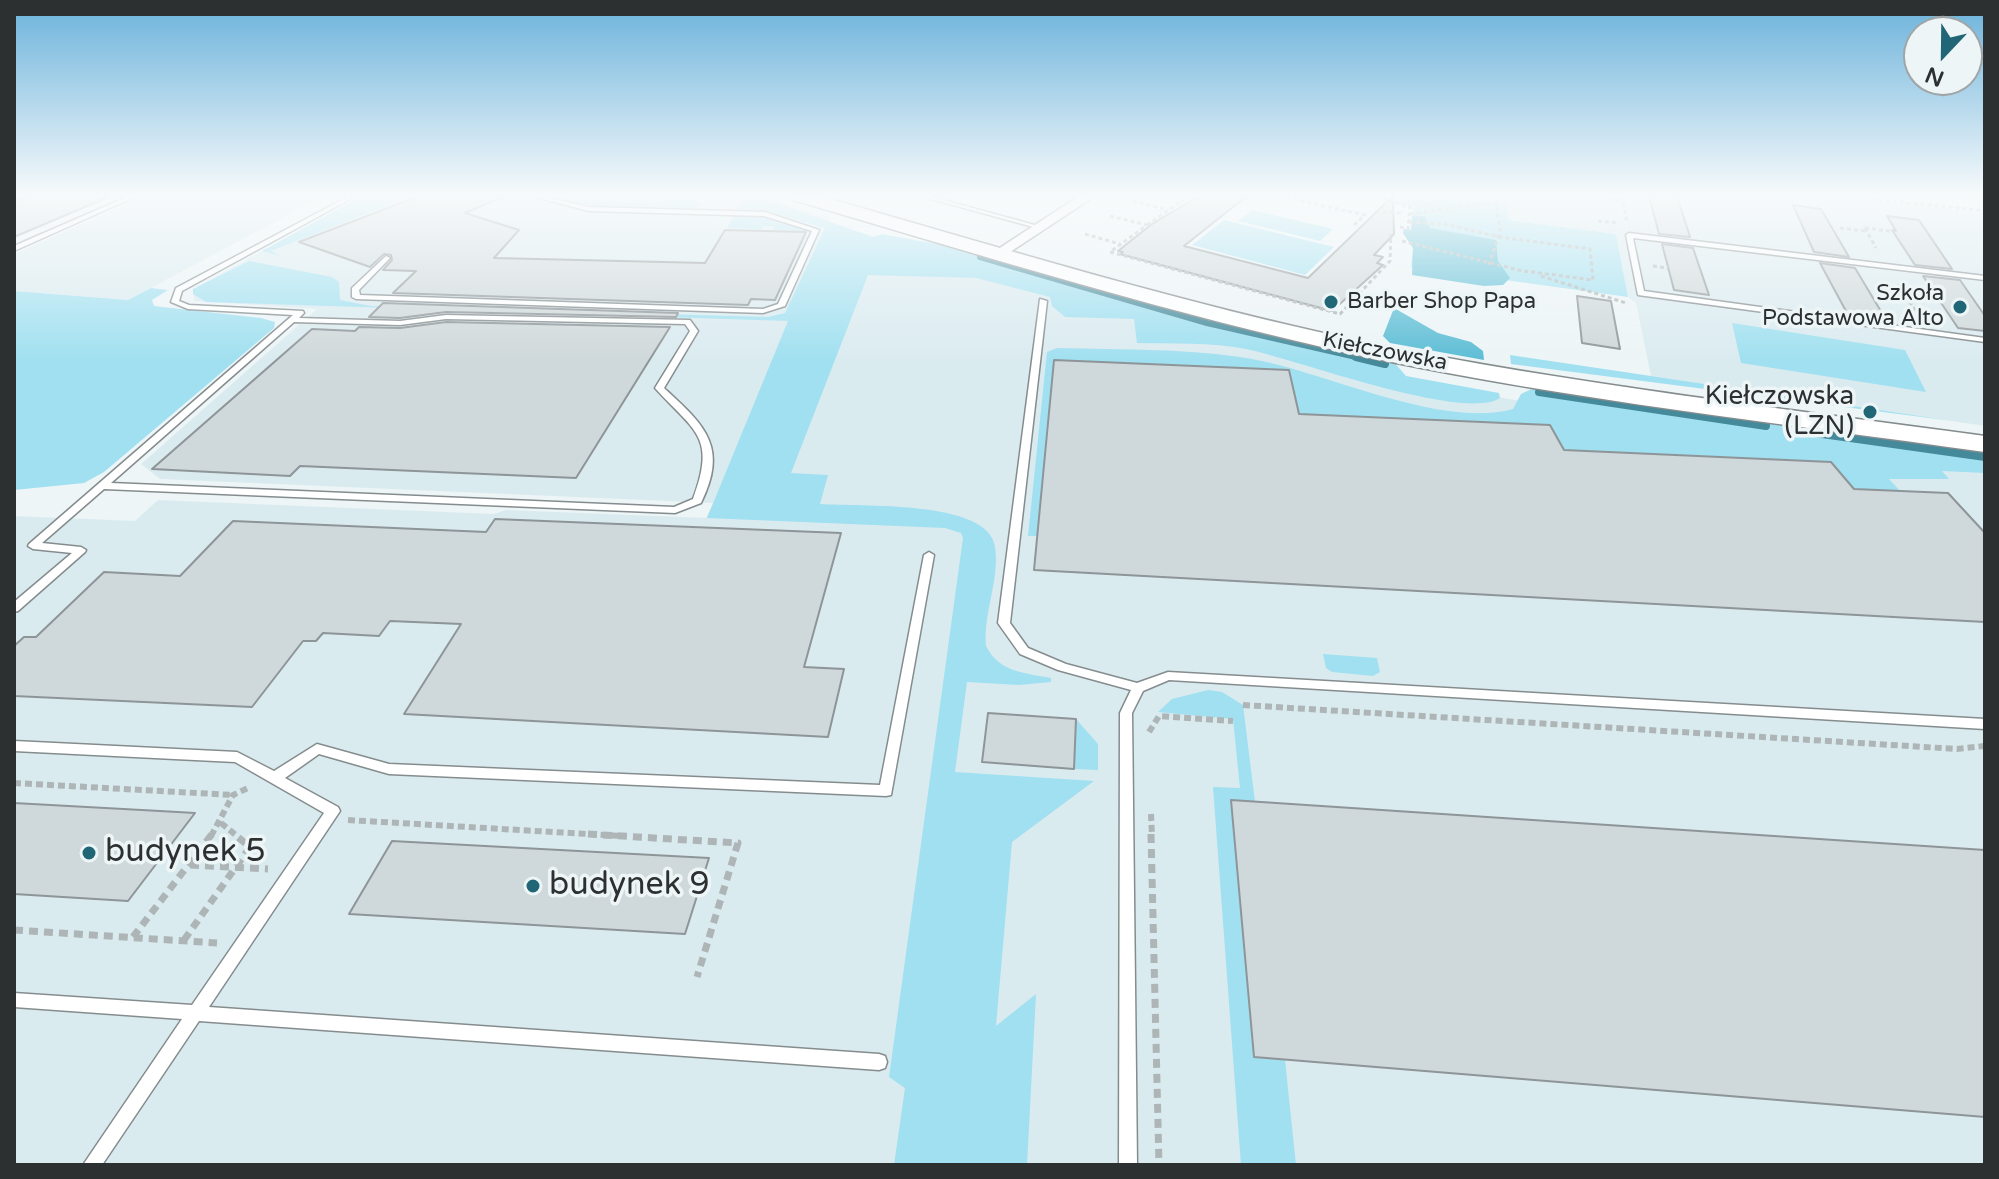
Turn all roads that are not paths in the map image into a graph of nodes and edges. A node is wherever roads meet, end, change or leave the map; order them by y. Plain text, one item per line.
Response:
1 (251, 251) edge
2 (806, 251) edge
3 (992, 251) edge
4 (1002, 251) edge
5 (1632, 251) edge
6 (1762, 251) edge
7 (999, 253) junction
8 (386, 258) dead end
9 (1985, 278) edge
10 (1043, 301) dead end
11 (292, 320) junction
12 (1985, 340) edge
13 (1985, 444) edge
14 (101, 486) junction
15 (929, 555) dead end
16 (14, 608) edge
17 (1138, 688) junction
18 (1985, 724) edge
19 (14, 746) edge
20 (270, 776) junction
21 (14, 1000) edge
22 (192, 1014) junction
23 (879, 1062) dead end
24 (92, 1165) edge
25 (1128, 1165) edge

1 - 11 lane
2 - 8 lane
3 - 7 street, Kiełczowska
4 - 7 street
5 - 12 lane
6 - 9 lane
7 - 13 street, Kiełczowska
10 - 17 lane
11 - 14 lane
11 - 14 lane
14 - 16 lane
15 - 20 lane
17 - 18 lane
17 - 25 lane
19 - 20 lane
20 - 22 lane
21 - 22 lane
22 - 23 lane
22 - 24 lane

